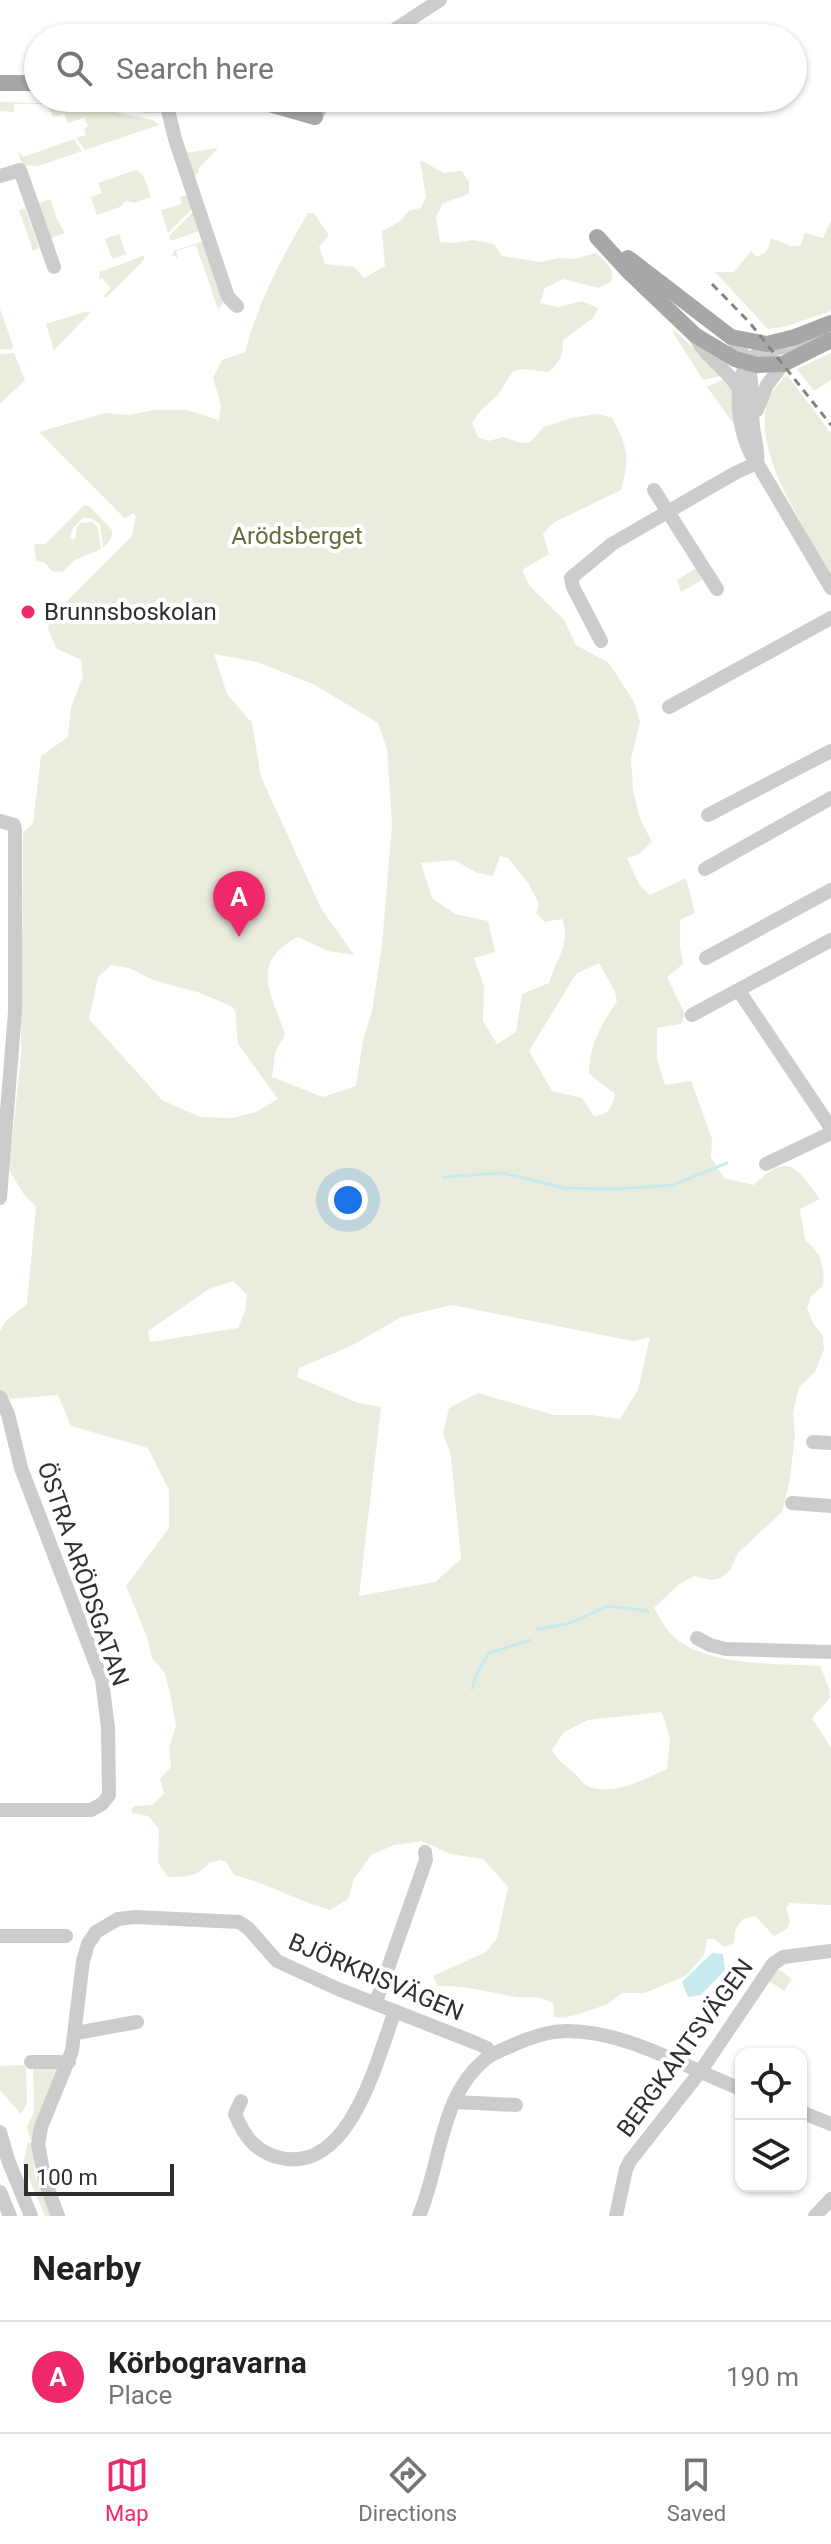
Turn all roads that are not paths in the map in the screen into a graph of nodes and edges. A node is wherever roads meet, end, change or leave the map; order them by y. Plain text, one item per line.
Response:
1 (440, 0) edge
2 (403, 24) edge
3 (0, 83) edge
4 (24, 83) edge
5 (168, 112) edge
6 (297, 112) edge
7 (318, 112) edge
8 (315, 117) joint
9 (0, 176) edge
10 (54, 267) dead end
11 (237, 306) dead end
12 (831, 325) edge
13 (695, 335) junction
14 (731, 337) junction
15 (831, 340) edge
16 (748, 363) junction
17 (783, 364) junction
18 (739, 389) junction
19 (753, 426) junction
20 (757, 463) junction
21 (654, 490) dead end
22 (669, 511) junction
23 (831, 588) edge
24 (717, 589) dead end
25 (831, 618) edge
26 (601, 641) dead end
27 (669, 707) dead end
28 (831, 751) edge
29 (831, 798) edge
30 (708, 815) dead end
31 (0, 821) edge
32 (705, 869) dead end
33 (831, 890) edge
34 (829, 945) edge
35 (706, 958) dead end
36 (739, 991) junction
37 (7, 1011) edge
38 (692, 1015) dead end
39 (831, 1130) edge
40 (766, 1164) dead end
41 (0, 1198) edge
42 (1, 1398) edge
43 (813, 1442) dead end
44 (831, 1443) edge
45 (792, 1503) dead end
46 (831, 1506) edge
47 (697, 1638) dead end
48 (831, 1652) edge
49 (0, 1810) edge
50 (425, 1852) dead end
51 (0, 1936) edge
52 (66, 1936) dead end
53 (831, 1951) edge
54 (376, 2002) junction
55 (395, 2011) junction
56 (137, 2022) dead end
57 (76, 2033) junction
58 (491, 2055) junction
59 (31, 2062) dead end
60 (69, 2062) junction
61 (699, 2073) junction
62 (735, 2087) edge
63 (241, 2101) dead end
64 (454, 2102) junction
65 (516, 2105) dead end
66 (807, 2114) edge
67 (831, 2124) edge
68 (0, 2132) edge
69 (0, 2192) edge
70 (831, 2199) edge
71 (10, 2216) edge
72 (31, 2216) edge
73 (58, 2216) edge
74 (419, 2216) edge
75 (616, 2216) edge
76 (815, 2216) edge

1 - 2 street
3 - 4 main road
5 - 11 street
6 - 8 main road
7 - 8 street
9 - 10 street
12 - 14 main road
12 - 16 street
13 - 14 main road
13 - 16 main road
13 - 18 street
14 - 16 street
15 - 17 main road
16 - 17 main road
16 - 18 street
16 - 19 street
17 - 19 street
18 - 20 street
19 - 20 street
20 - 22 street
20 - 23 street
21 - 22 street
22 - 24 street
22 - 26 street
25 - 27 street
28 - 30 street
29 - 32 street
31 - 37 street
33 - 35 street
34 - 36 street
36 - 38 street
36 - 39 street
37 - 41 street
39 - 40 street
42 - 49 street, ÖSTRA ARÖDSGATAN
43 - 44 street
45 - 46 street
47 - 48 street
50 - 54 street
51 - 52 street
53 - 61 street, BERGKANTSVÄGEN
54 - 55 street, BJÖRKRISVÄGEN
54 - 57 street, BJÖRKRISVÄGEN
55 - 58 street, BJÖRKRISVÄGEN
55 - 63 street
56 - 57 street
57 - 60 street, BJÖRKRISVÄGEN
58 - 61 street
58 - 64 street
59 - 60 street
60 - 73 street, BJÖRKRISVÄGEN
61 - 62 street
61 - 75 street, BERGKANTSVÄGEN
64 - 65 street
64 - 74 street
66 - 67 street
68 - 72 street
69 - 71 street
70 - 76 street

